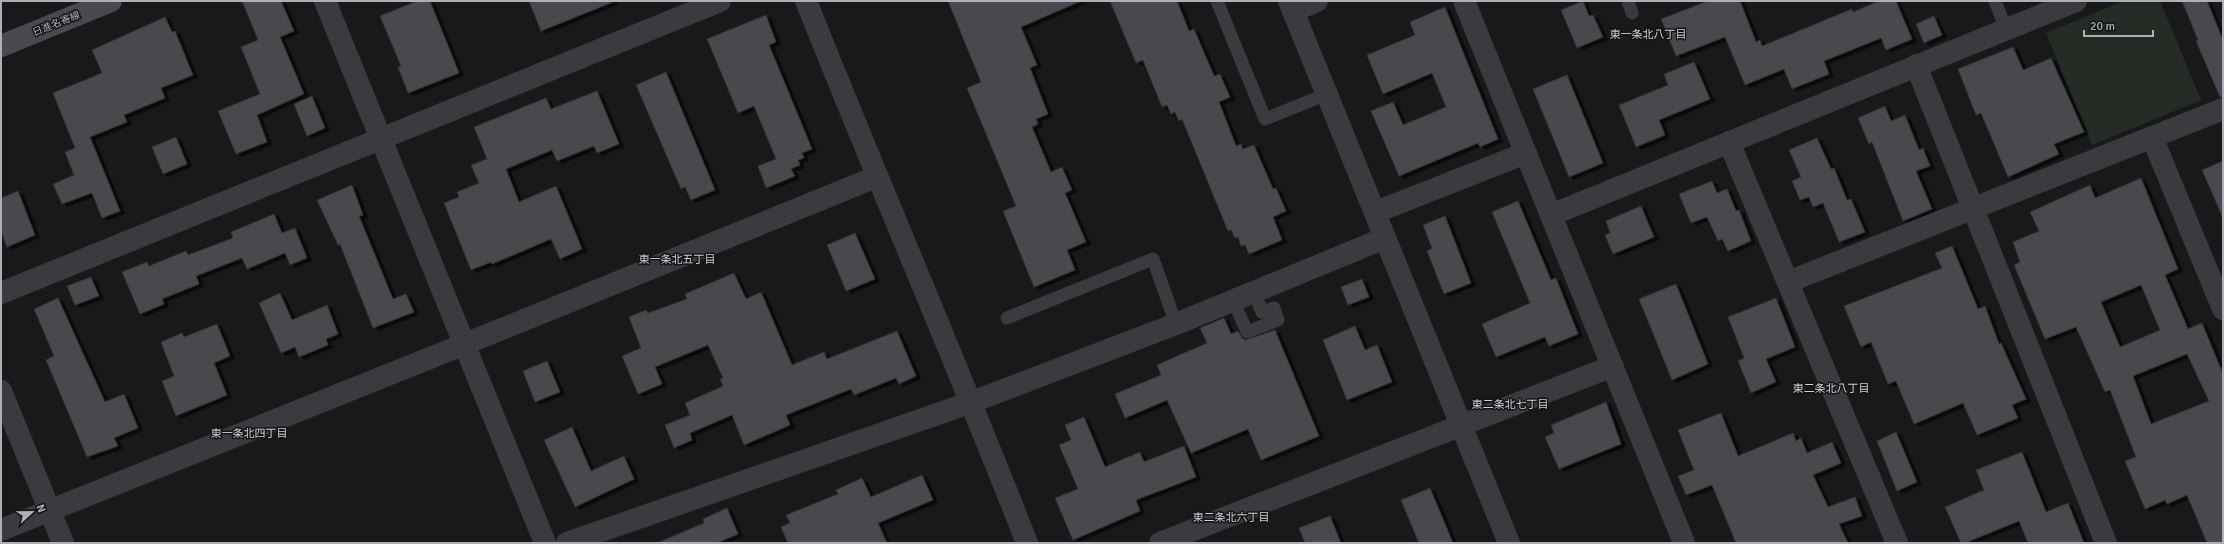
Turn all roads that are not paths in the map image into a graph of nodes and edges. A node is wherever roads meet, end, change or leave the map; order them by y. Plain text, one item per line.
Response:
1 (111, 1) edge
2 (325, 1) edge
3 (720, 1) edge
4 (806, 1) edge
5 (1217, 1) edge
6 (1317, 1) edge
7 (1464, 1) edge
8 (1995, 1) edge
9 (2076, 1) edge
10 (1291, 6) edge
11 (2006, 29) junction
12 (1, 46) edge
13 (1916, 65) junction
14 (1327, 94) junction
15 (2223, 109) edge
16 (2152, 138) junction
17 (382, 139) junction
18 (1729, 142) junction
19 (1526, 153) junction
20 (876, 177) junction
21 (1974, 208) junction
22 (1376, 212) junction
23 (1551, 215) junction
24 (1385, 238) junction
25 (1788, 282) junction
26 (1254, 292) junction
27 (1, 293) edge
28 (1233, 300) junction
29 (2223, 309) edge
30 (1007, 318) dead end
31 (1176, 324) junction
32 (464, 344) junction
33 (1613, 366) junction
34 (1, 391) edge
35 (972, 402) junction
36 (1461, 425) junction
37 (49, 510) junction
38 (1, 530) edge
39 (63, 543) edge
40 (545, 543) edge
41 (567, 543) edge
42 (1027, 543) edge
43 (1160, 543) edge
44 (1509, 543) edge
45 (1684, 543) edge
46 (1897, 543) edge
47 (2106, 543) edge

1 - 12 main road, 日進名寄線
2 - 17 street
3 - 17 street
4 - 20 street
5 - 14 lane
6 - 10 street
7 - 19 street
8 - 11 lane
9 - 11 street
10 - 14 street
11 - 13 street
13 - 18 street
13 - 21 street
14 - 22 street
15 - 16 street
16 - 21 street
16 - 29 street
17 - 27 street
17 - 32 street
18 - 23 street
18 - 25 street
19 - 22 street
19 - 23 street
20 - 32 street
20 - 35 street
21 - 25 street
21 - 47 street
22 - 24 street
23 - 33 street
24 - 26 street
24 - 36 street
25 - 46 street
26 - 28 street
26 - 28 lane
28 - 31 street
30 - 31 lane
31 - 35 street
32 - 37 street
32 - 40 street
33 - 36 street
33 - 45 street
34 - 37 street
35 - 41 street
35 - 42 street
36 - 43 street
36 - 44 street
37 - 38 street
37 - 39 street

